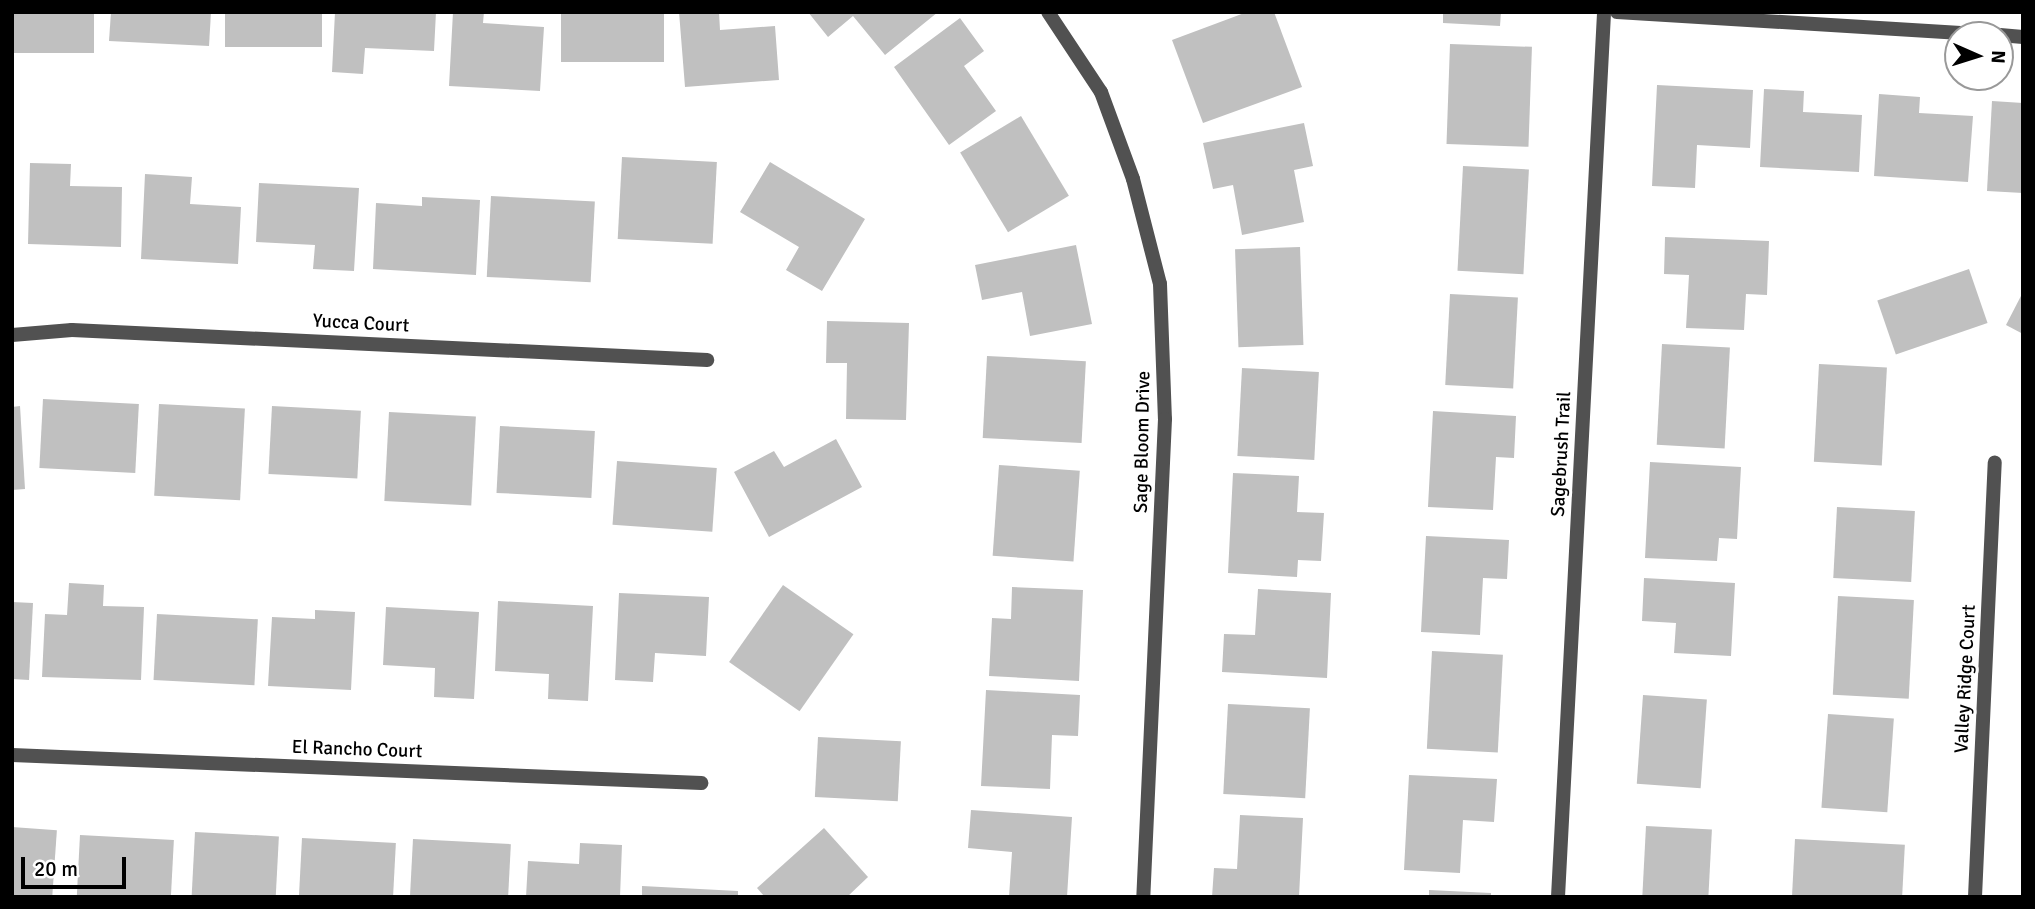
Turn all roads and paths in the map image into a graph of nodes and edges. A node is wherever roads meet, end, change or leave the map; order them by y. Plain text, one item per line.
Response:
1 (1048, 12) edge
2 (1604, 12) edge
3 (1618, 12) edge
4 (1944, 32) edge
5 (12, 335) edge
6 (707, 360) dead end
7 (1995, 462) dead end
8 (12, 755) edge
9 (701, 783) dead end
10 (1143, 897) edge
11 (1558, 897) edge
12 (1975, 897) edge

1 - 10 street, Sage Bloom Drive
2 - 11 street, Sagebrush Trail
3 - 4 street
5 - 6 street, Yucca Court
7 - 12 street, Valley Ridge Court
8 - 9 street, El Rancho Court

